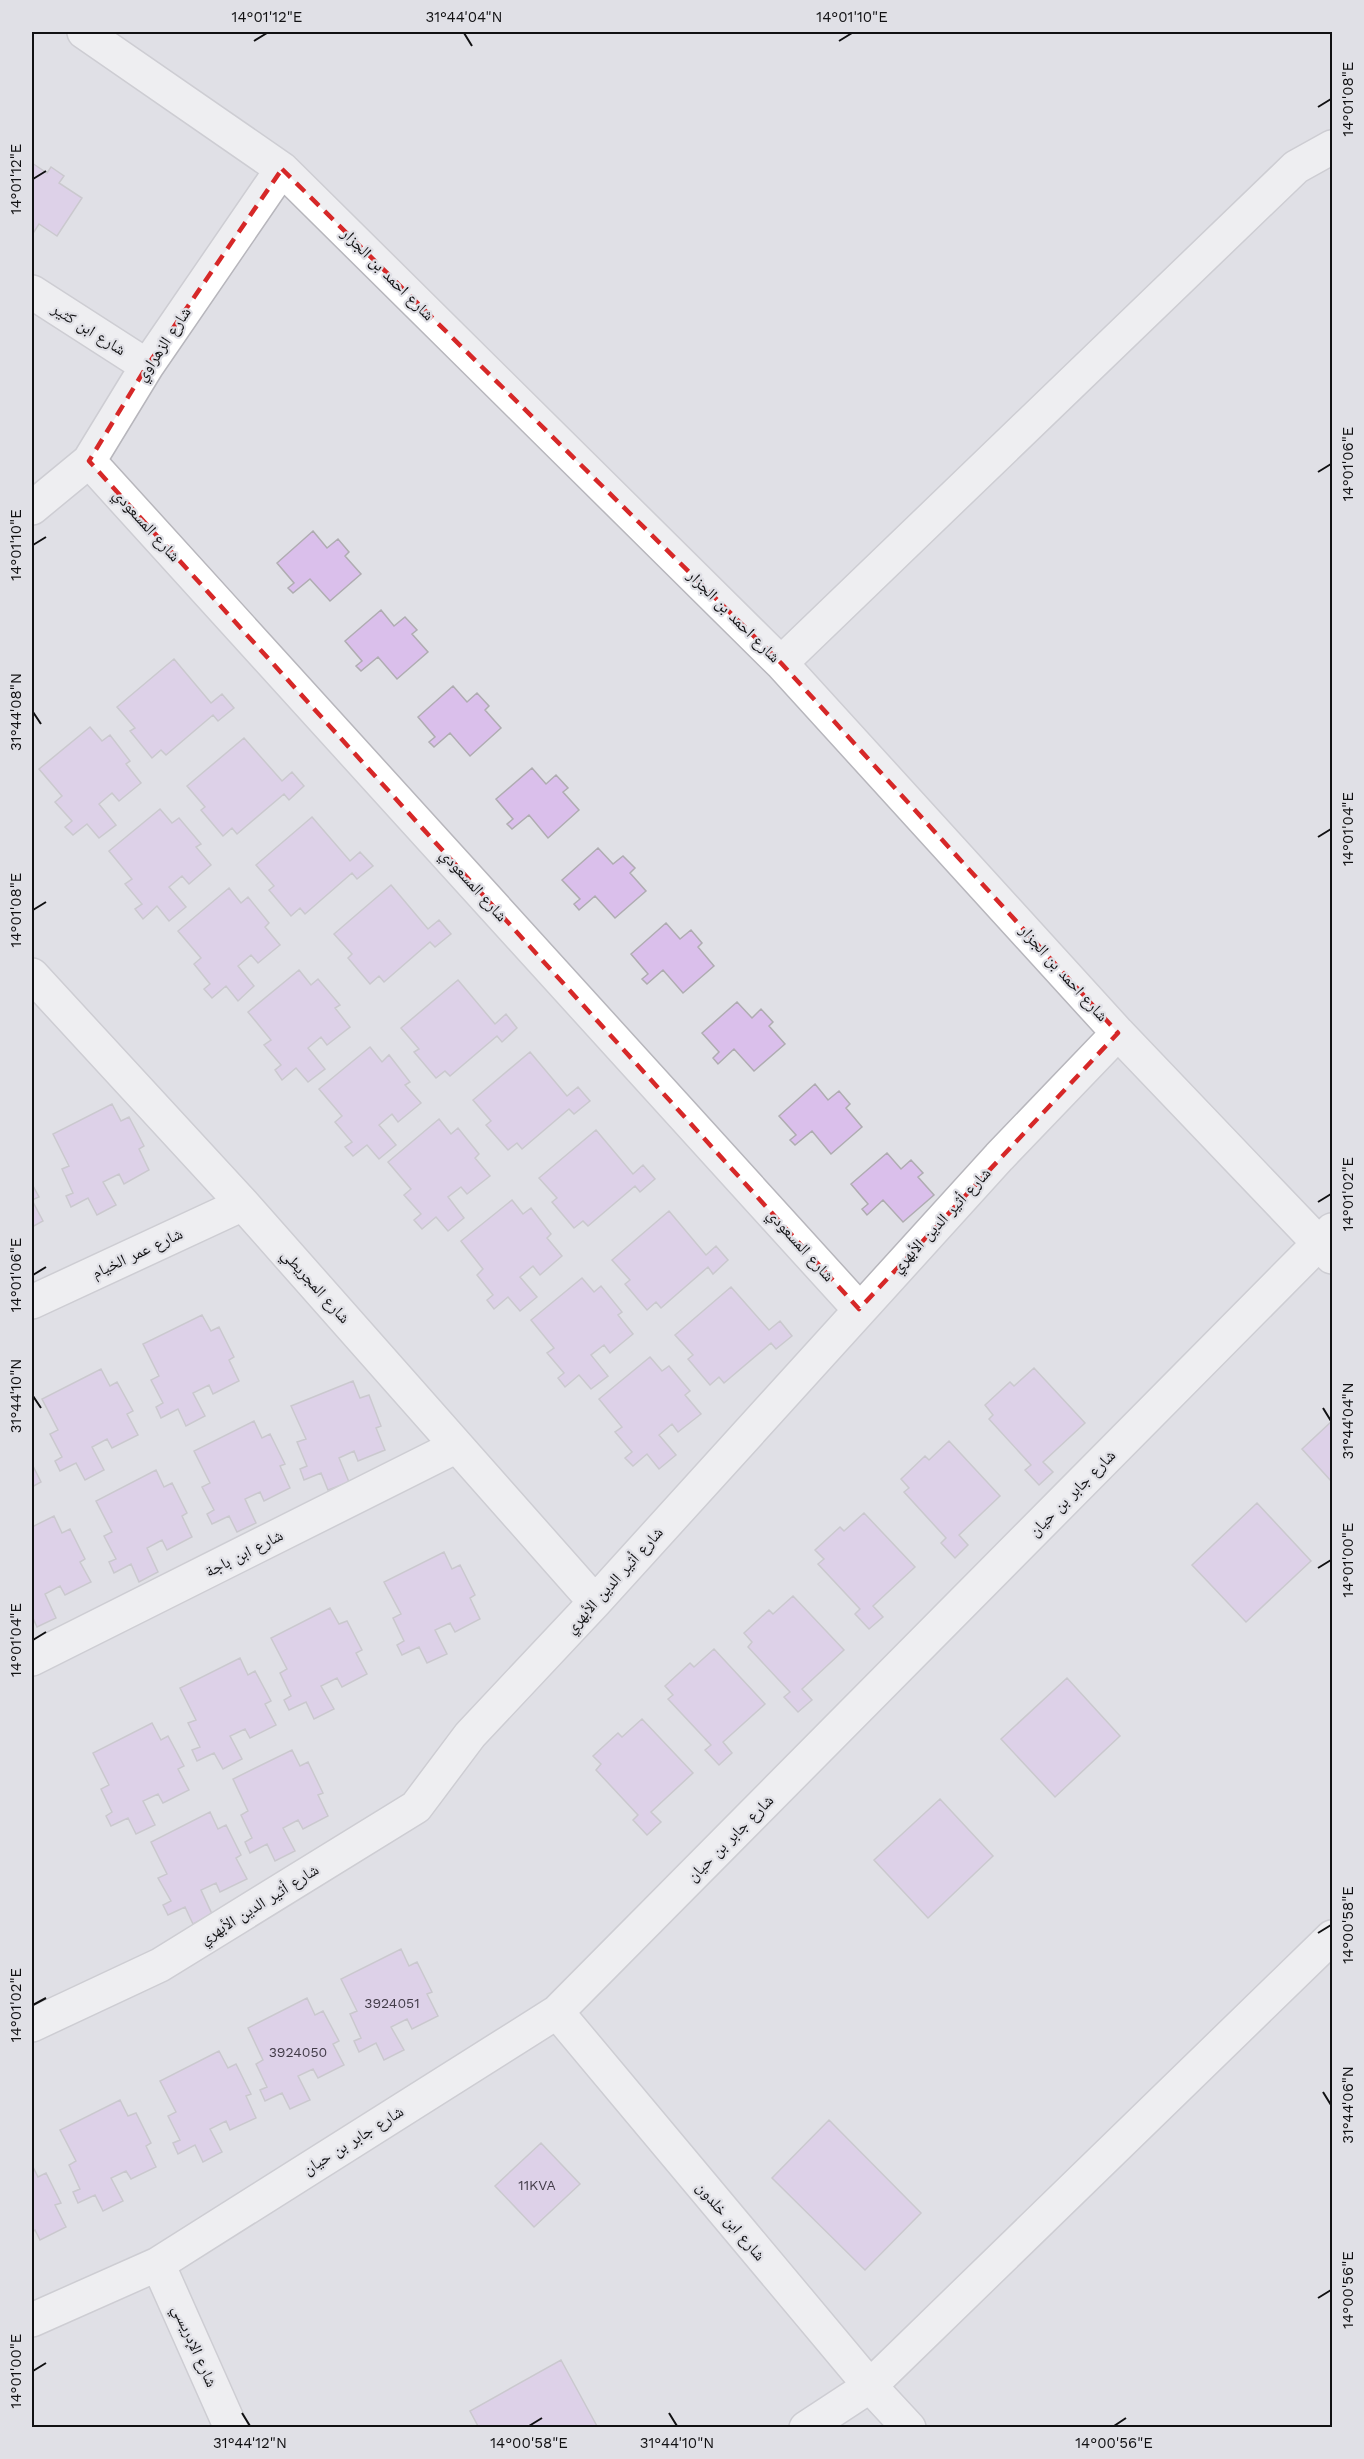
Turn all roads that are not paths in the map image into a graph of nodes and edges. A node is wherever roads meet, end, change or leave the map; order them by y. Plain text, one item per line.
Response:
1 (84, 32) edge
2 (1332, 147) edge
3 (282, 169) junction
4 (32, 292) edge
5 (147, 366) junction
6 (89, 461) junction
7 (32, 508) edge
8 (781, 663) junction
9 (32, 975) edge
10 (1118, 1033) junction
11 (243, 1204) junction
12 (1328, 1243) edge
13 (32, 1302) edge
14 (859, 1309) junction
15 (457, 1446) junction
16 (595, 1602) junction
17 (32, 1659) edge
18 (1332, 1937) edge
19 (557, 2012) junction
20 (32, 2025) edge
21 (158, 2264) junction
22 (32, 2320) edge
23 (870, 2386) junction
24 (231, 2427) edge
25 (806, 2427) edge
26 (909, 2427) edge

1 - 3 street, شارع احمد بن الجزار
2 - 8 street
3 - 5 street, شارع الزهراوي
3 - 8 street, شارع احمد بن الجزار
4 - 5 street, شارع ابن كثير
5 - 6 street, شارع الزهراوي
6 - 7 street, شارع الزهراوي
6 - 14 street, شارع المسعودي
8 - 10 street, شارع احمد بن الجزار
9 - 11 street, شارع المجريطي
10 - 12 street, شارع احمد بن الجزار
10 - 14 street, شارع أثير الدين الأبهري
11 - 13 street, شارع عمر الخيام
11 - 15 street, شارع المجريطي
12 - 19 street, شارع جابر بن حيان
14 - 16 street, شارع أثير الدين الأبهري
15 - 16 street, شارع المجريطي
15 - 17 street, شارع ابن باجة
16 - 20 street, شارع أثير الدين الأبهري
18 - 23 street
19 - 21 street, شارع جابر بن حيان
19 - 23 street, شارع ابن خلدون
21 - 22 street, شارع جابر بن حيان
21 - 24 street, شارع الإدريسي
23 - 25 street
23 - 26 street, شارع ابن خلدون

